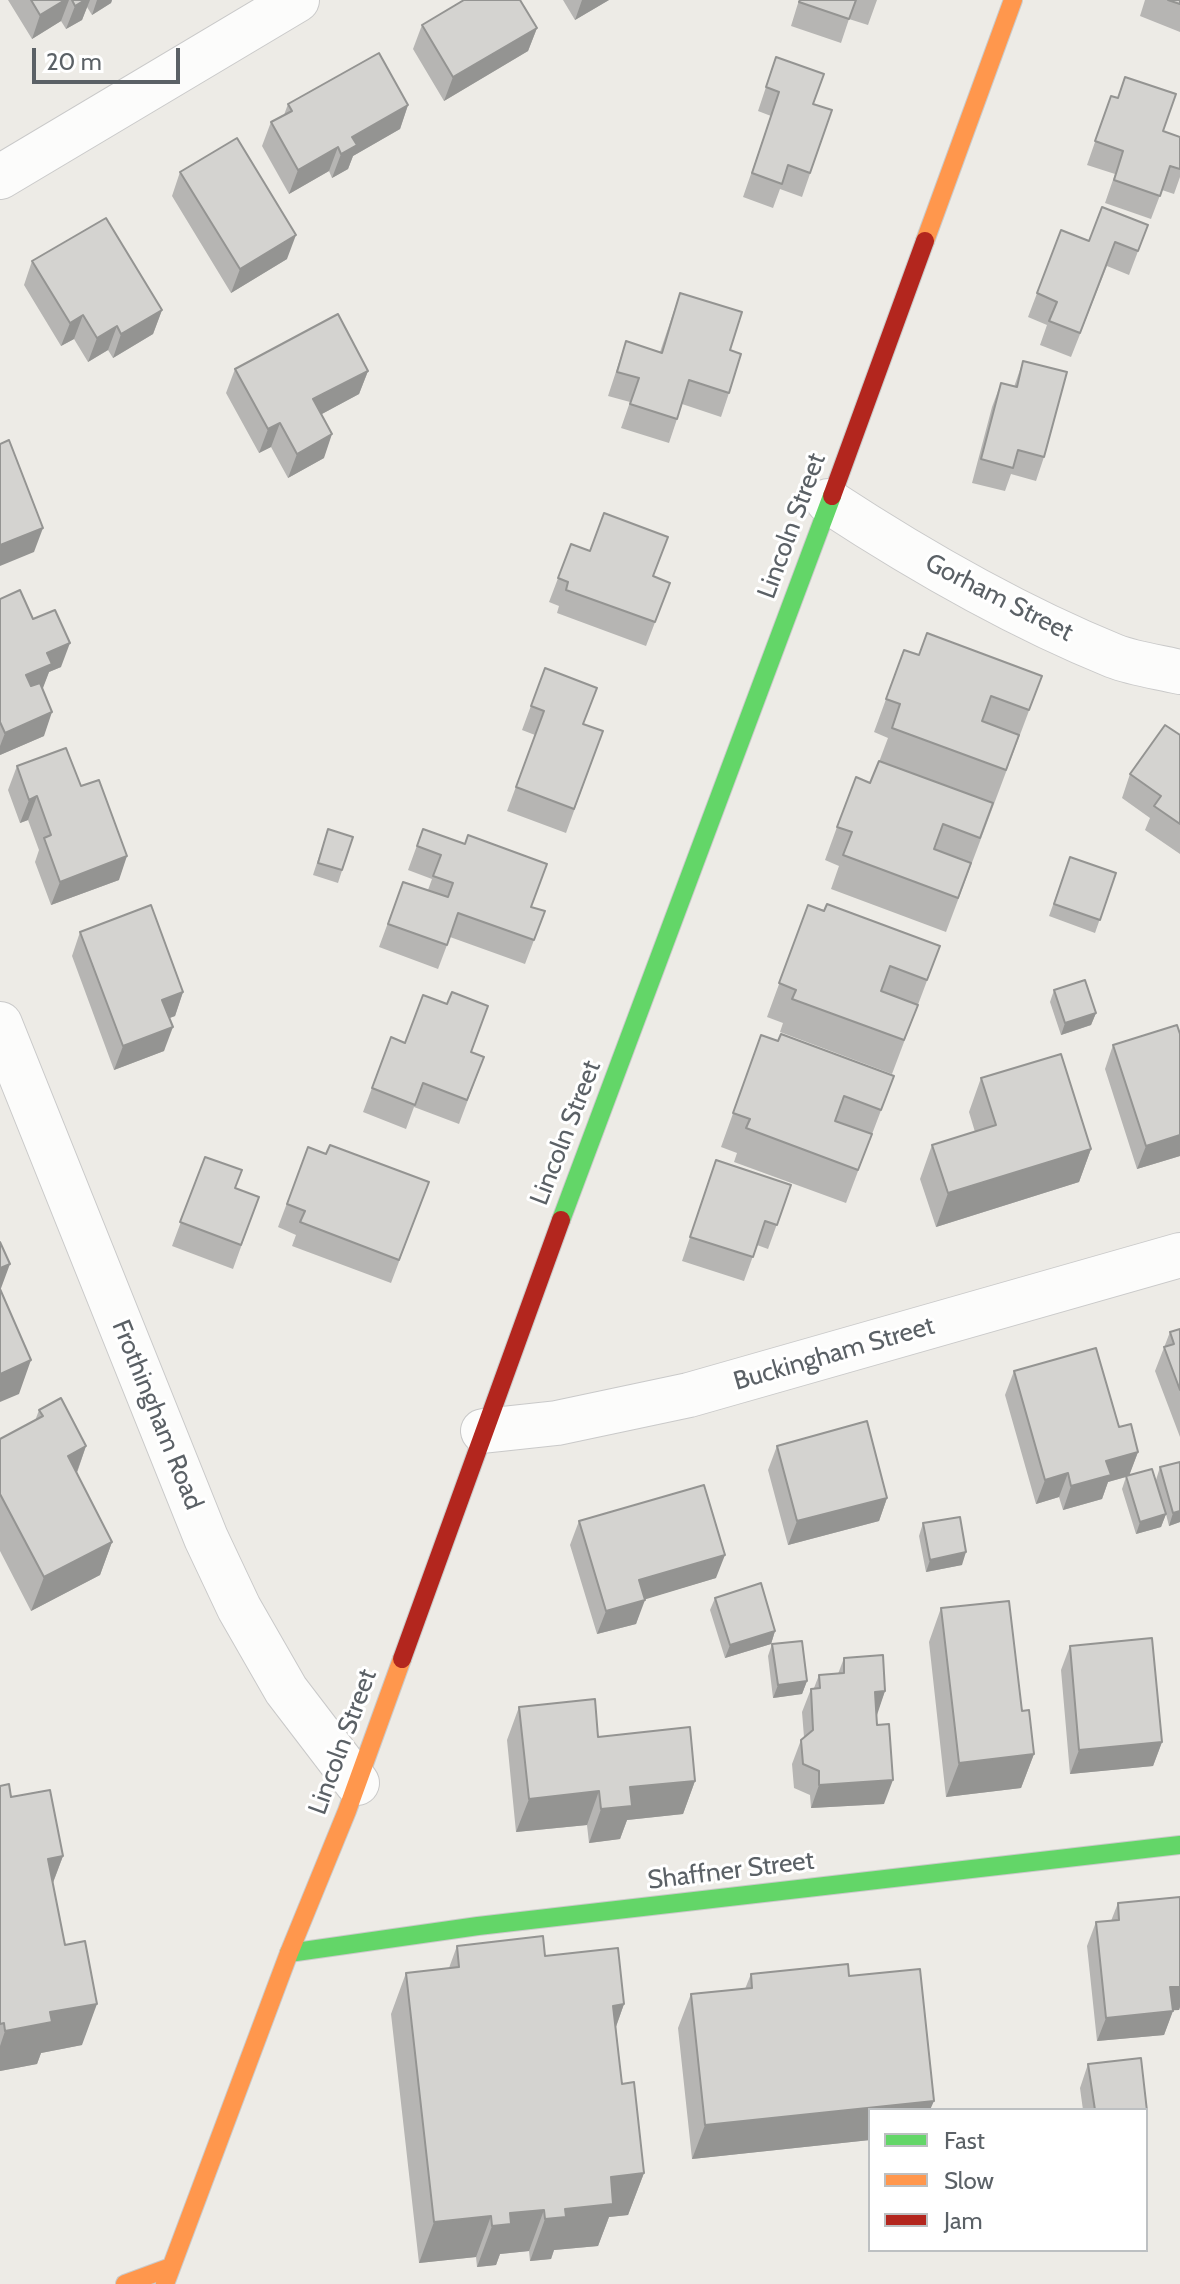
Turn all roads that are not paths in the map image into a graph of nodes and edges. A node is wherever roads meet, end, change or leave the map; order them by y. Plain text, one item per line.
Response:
1 (297, 0) edge
2 (1013, 0) edge
3 (0, 177) edge
4 (828, 501) junction
5 (1180, 672) edge
6 (0, 1024) edge
7 (1180, 1255) edge
8 (483, 1431) junction
9 (357, 1783) junction
10 (1180, 1845) edge
11 (289, 1953) junction
12 (168, 2276) edge
13 (125, 2284) edge

1 - 3 street
2 - 4 main road, Lincoln Street
4 - 5 street, Gorham Street
4 - 8 main road, Lincoln Street
6 - 9 street, Frothingham Road
7 - 8 street, Buckingham Street
8 - 9 main road, Lincoln Street
9 - 11 main road, Lincoln Street
10 - 11 main road, Shaffner Street
11 - 12 main road, Lincoln Street
12 - 13 main road

